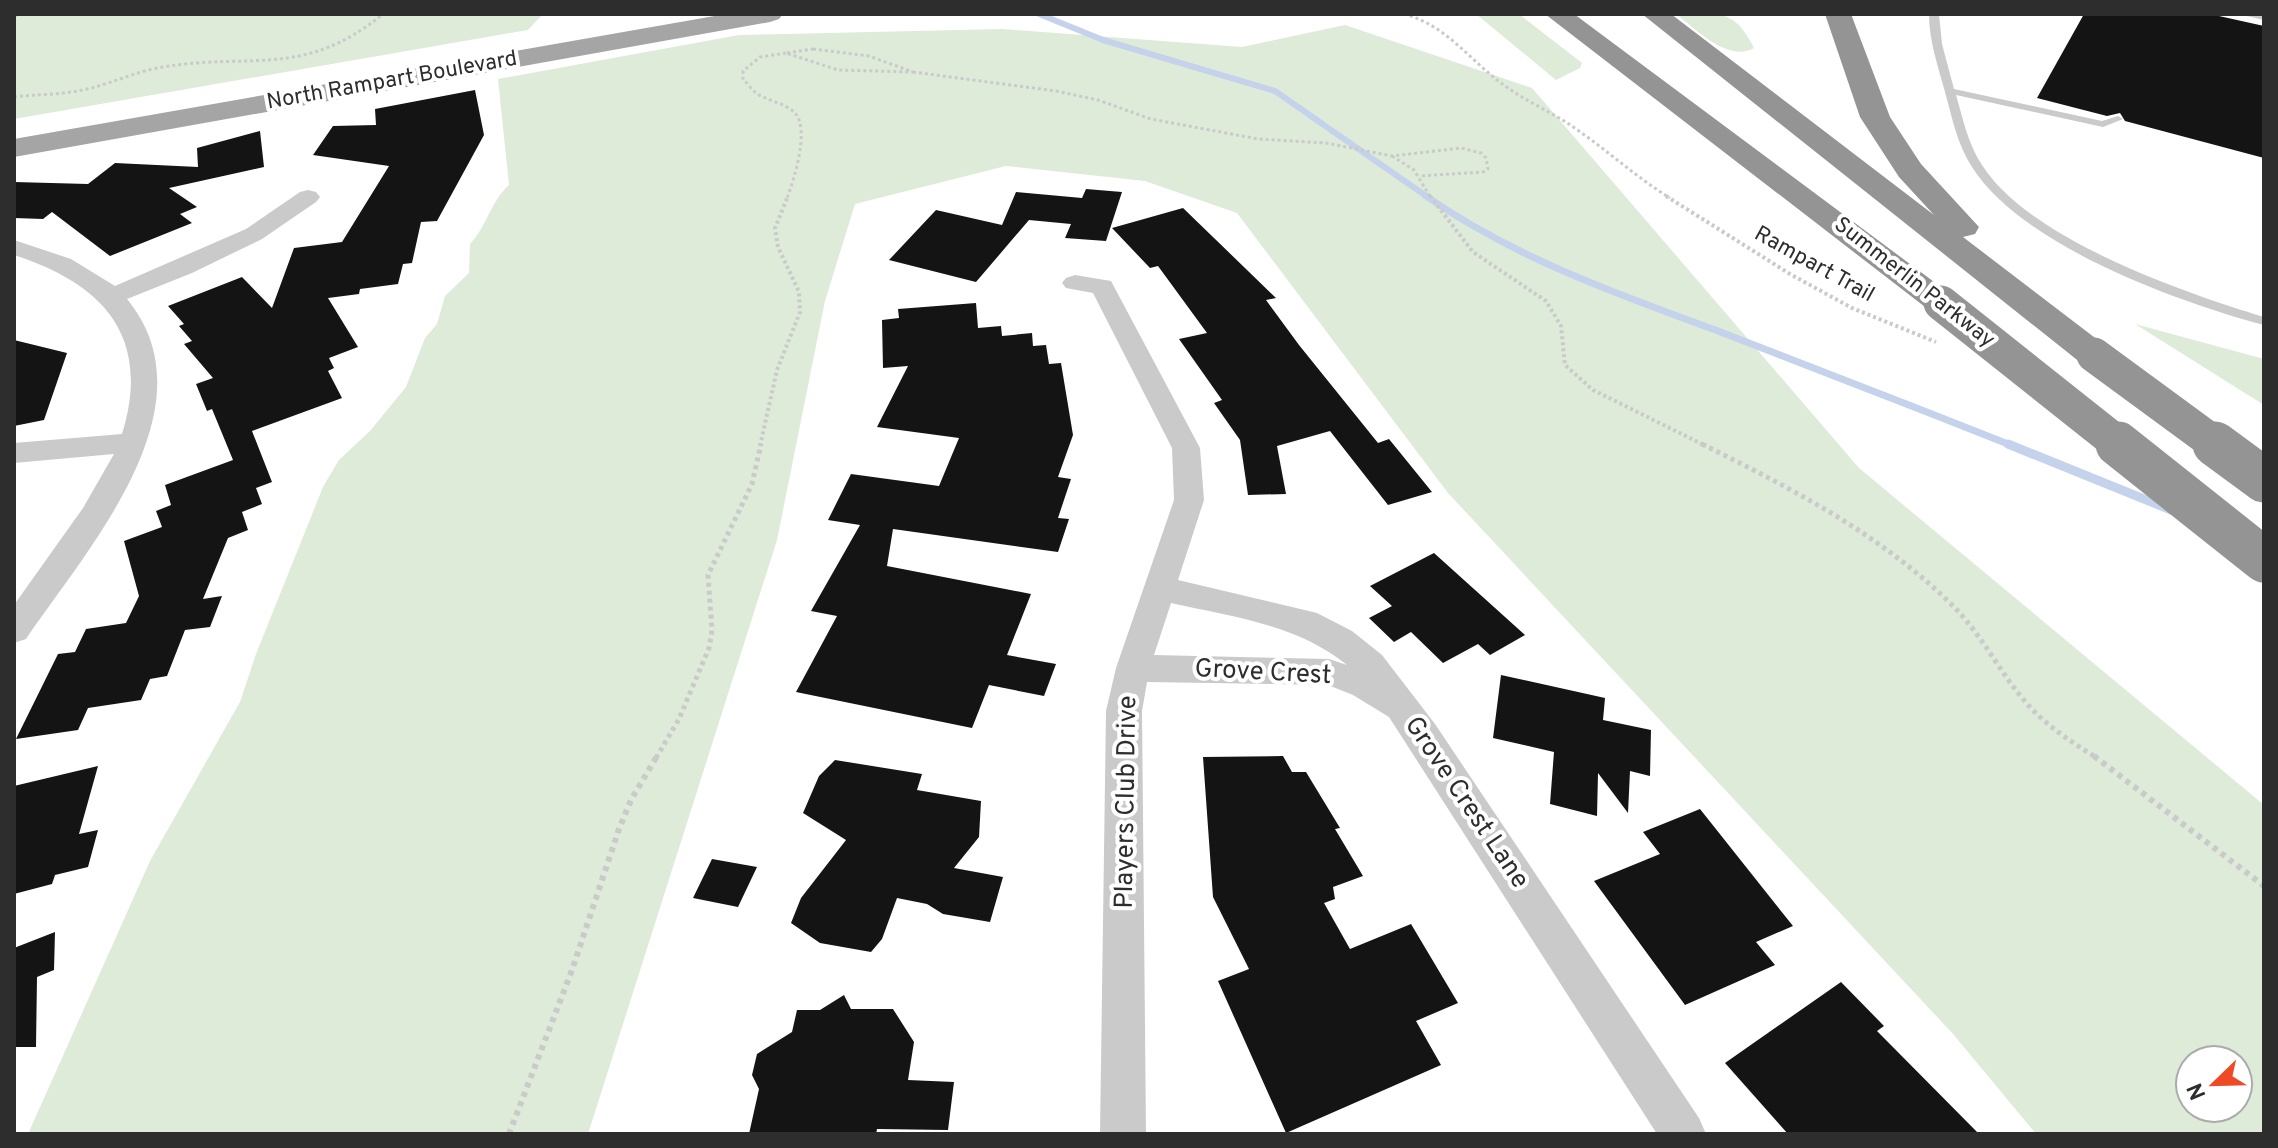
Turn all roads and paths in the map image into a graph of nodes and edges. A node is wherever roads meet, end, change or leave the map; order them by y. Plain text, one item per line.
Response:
1 (22, 14) edge
2 (383, 14) edge
3 (667, 14) edge
4 (770, 14) edge
5 (1404, 14) edge
6 (1558, 14) edge
7 (1655, 14) edge
8 (1838, 14) edge
9 (1934, 14) edge
10 (2250, 14) edge
11 (14, 16) edge
12 (2264, 17) edge
13 (786, 53) junction
14 (913, 72) junction
15 (1950, 91) junction
16 (14, 97) edge
17 (2118, 119) dead end
18 (14, 128) edge
19 (14, 148) edge
20 (1392, 156) junction
21 (1419, 176) junction
22 (308, 197) dead end
23 (14, 247) edge
24 (1075, 283) dead end
25 (113, 296) junction
26 (2264, 321) edge
27 (1940, 344) dead end
28 (2094, 355) junction
29 (133, 443) junction
30 (14, 453) edge
31 (2264, 480) edge
32 (2264, 560) edge
33 (1160, 588) junction
34 (14, 630) edge
35 (1133, 668) junction
36 (1422, 734) junction
37 (2264, 886) edge
38 (509, 1134) edge
39 (1123, 1134) edge
40 (1683, 1134) edge

1 - 11 path
2 - 16 path
3 - 18 main road, North Rampart Boulevard
4 - 19 main road, North Rampart Boulevard
5 - 27 path, Rampart Trail
6 - 32 highway, Summerlin Parkway, bridge
7 - 28 highway, Summerlin Parkway
8 - 28 highway
9 - 15 lane
10 - 12 lane
13 - 14 path
13 - 14 path
13 - 38 path
14 - 20 path
15 - 17 lane
15 - 26 lane
20 - 21 path
20 - 21 path
21 - 37 path
22 - 25 street
23 - 25 street
24 - 33 street, Players Club Drive
25 - 29 street
28 - 31 highway, Summerlin Parkway, bridge
29 - 30 street
29 - 34 street
33 - 35 street, Players Club Drive
33 - 36 street, Grove Crest Lane
35 - 36 street, Grove Crest
35 - 39 street, Players Club Drive
36 - 40 street, Grove Crest Lane

